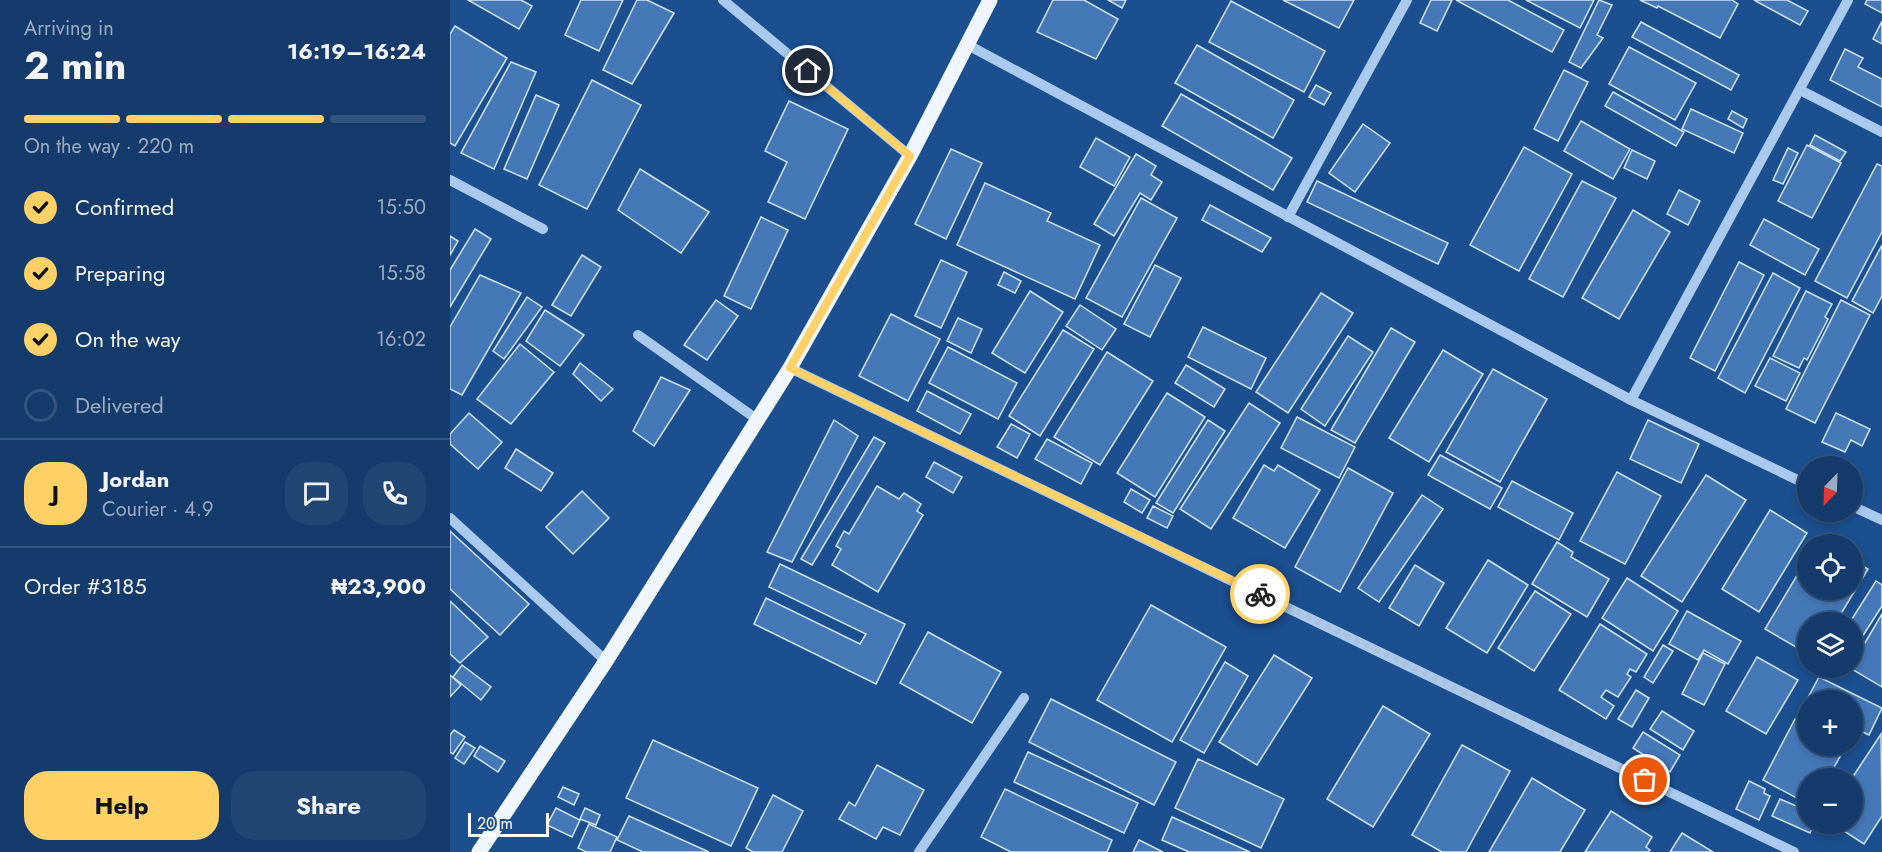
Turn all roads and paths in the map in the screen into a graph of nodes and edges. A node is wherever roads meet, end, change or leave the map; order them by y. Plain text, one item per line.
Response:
1 (723, 0) edge
2 (990, 0) edge
3 (1407, 0) edge
4 (1848, 0) edge
5 (966, 44) junction
6 (1800, 90) junction
7 (1882, 132) edge
8 (910, 156) junction
9 (450, 180) edge
10 (1288, 217) junction
11 (543, 230) dead end
12 (638, 335) dead end
13 (790, 368) junction
14 (1631, 400) junction
15 (758, 420) junction
16 (1797, 480) edge
17 (1863, 511) edge
18 (450, 518) edge
19 (1882, 520) edge
20 (606, 661) junction
21 (1024, 698) dead end
22 (479, 852) edge
23 (919, 852) edge
24 (1794, 852) edge

1 - 8 street
2 - 5 main road
3 - 10 street
4 - 6 street
5 - 8 main road
5 - 10 street
6 - 7 street
6 - 14 street
8 - 13 main road
9 - 11 street
10 - 14 street
12 - 15 street
13 - 15 main road
13 - 24 street
14 - 16 street
15 - 20 main road
17 - 19 street
18 - 20 street
20 - 22 main road
21 - 23 street

